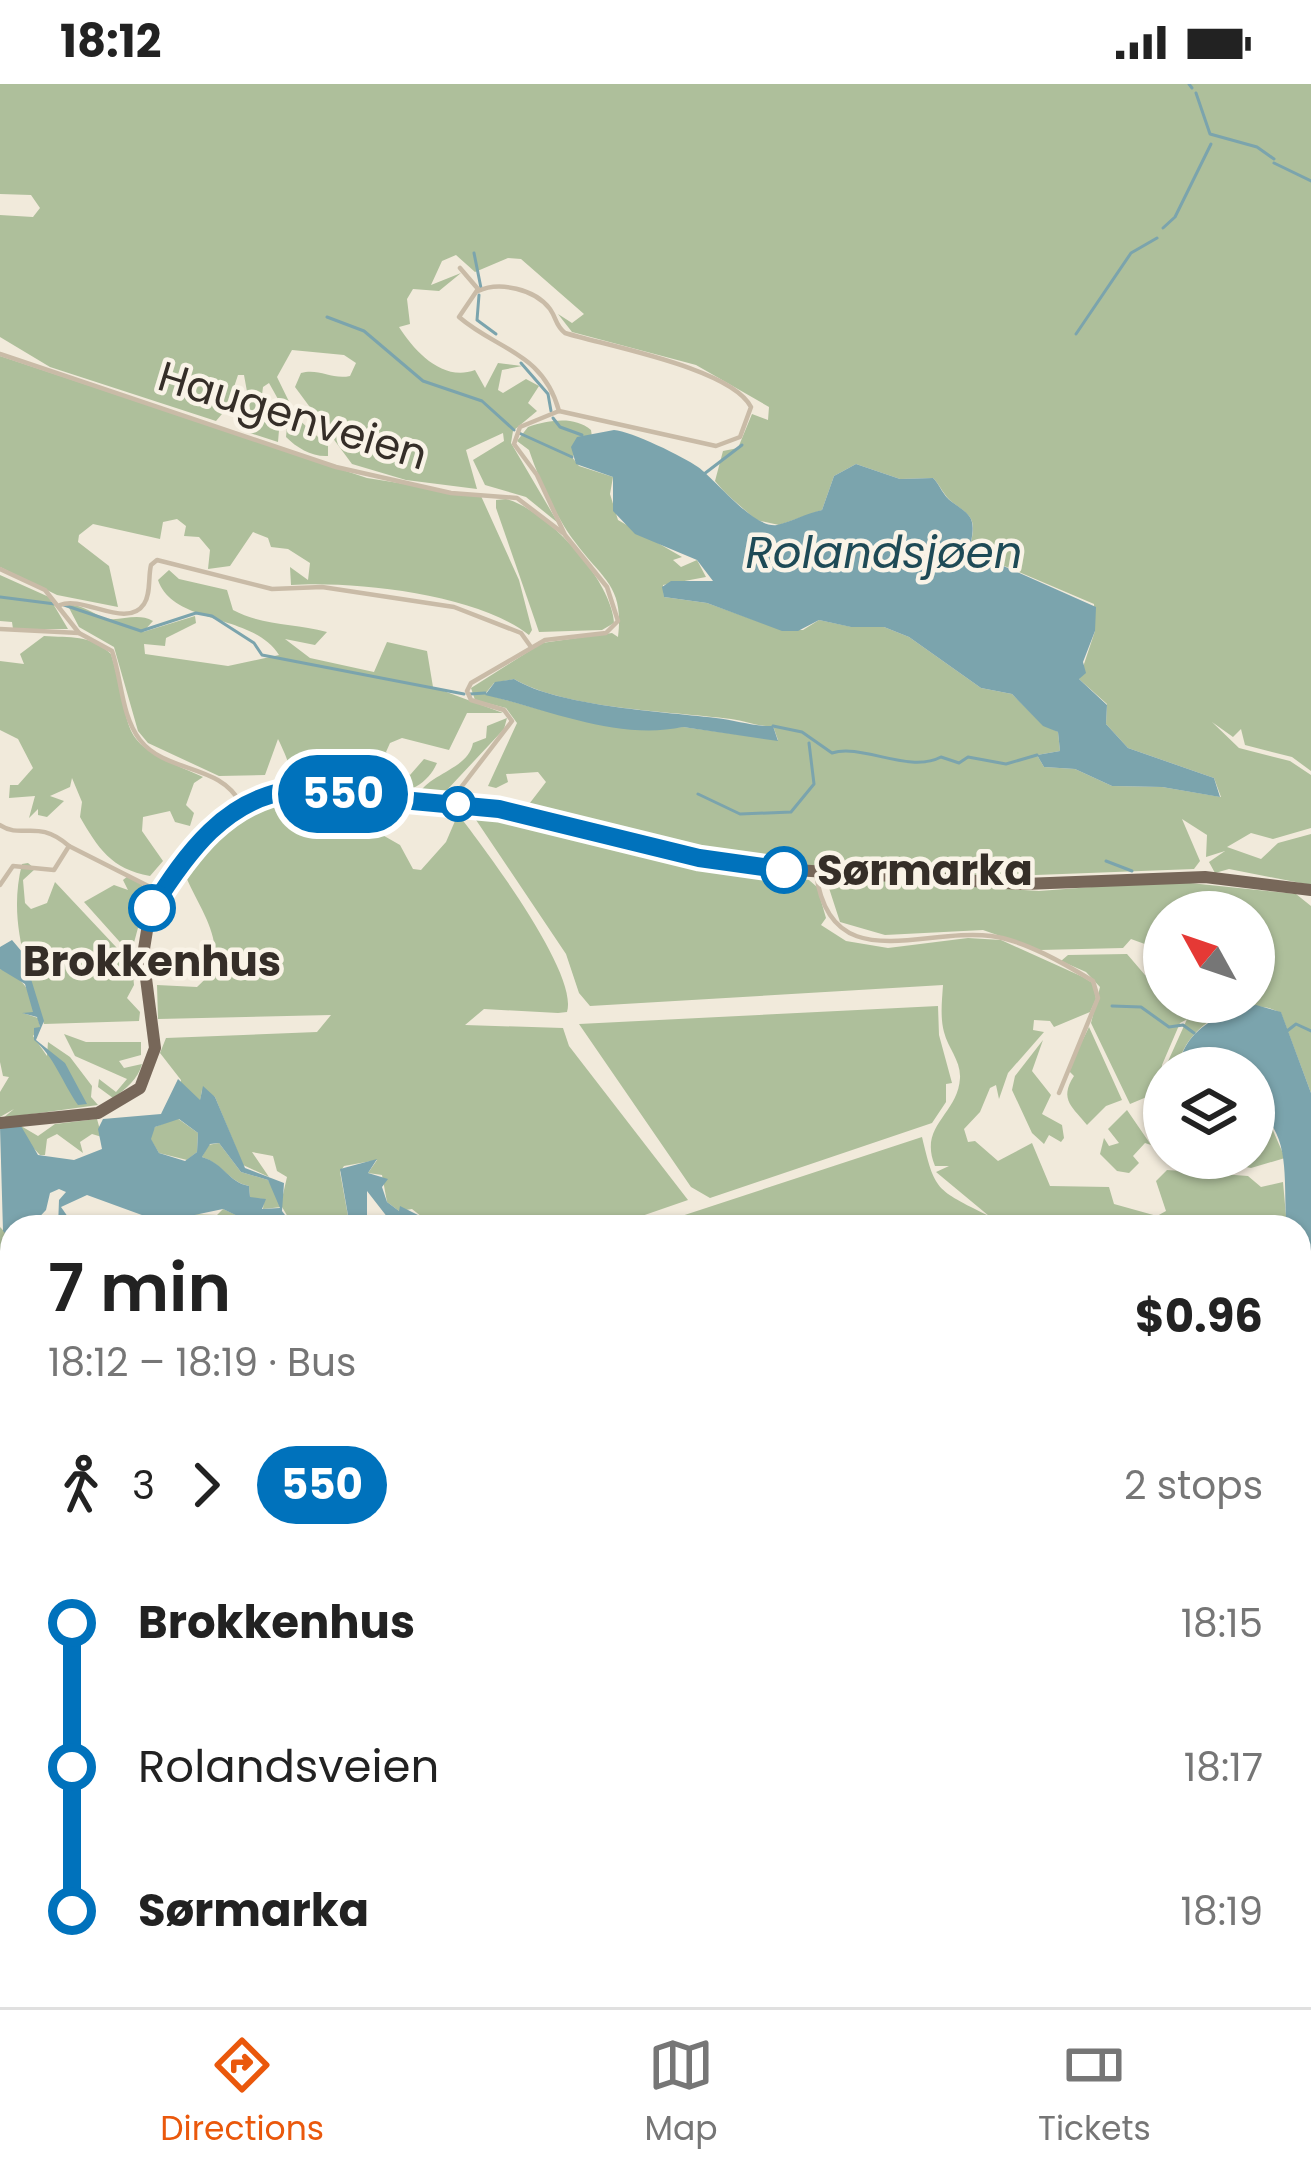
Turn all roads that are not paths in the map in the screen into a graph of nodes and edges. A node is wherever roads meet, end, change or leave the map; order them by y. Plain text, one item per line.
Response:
1 (460, 268) dead end
2 (478, 291) junction
3 (0, 354) edge
4 (559, 411) junction
5 (563, 532) junction
6 (0, 569) edge
7 (60, 605) junction
8 (0, 629) edge
9 (79, 633) junction
10 (531, 647) junction
11 (449, 803) junction
12 (242, 806) junction
13 (0, 825) edge
14 (69, 846) junction
15 (819, 872) junction
16 (0, 885) edge
17 (1311, 890) edge
18 (162, 893) junction
19 (1059, 1094) dead end
20 (0, 1124) edge

1 - 2 street
2 - 4 street
2 - 4 street
3 - 5 street, Haugenveien
4 - 5 street
5 - 10 street
6 - 7 street
7 - 9 street
7 - 10 street
8 - 9 street
9 - 12 street
10 - 11 street
11 - 12 main road
11 - 15 main road
12 - 18 main road
13 - 14 street
14 - 16 street
14 - 18 street
15 - 17 main road
15 - 19 street
18 - 20 main road

